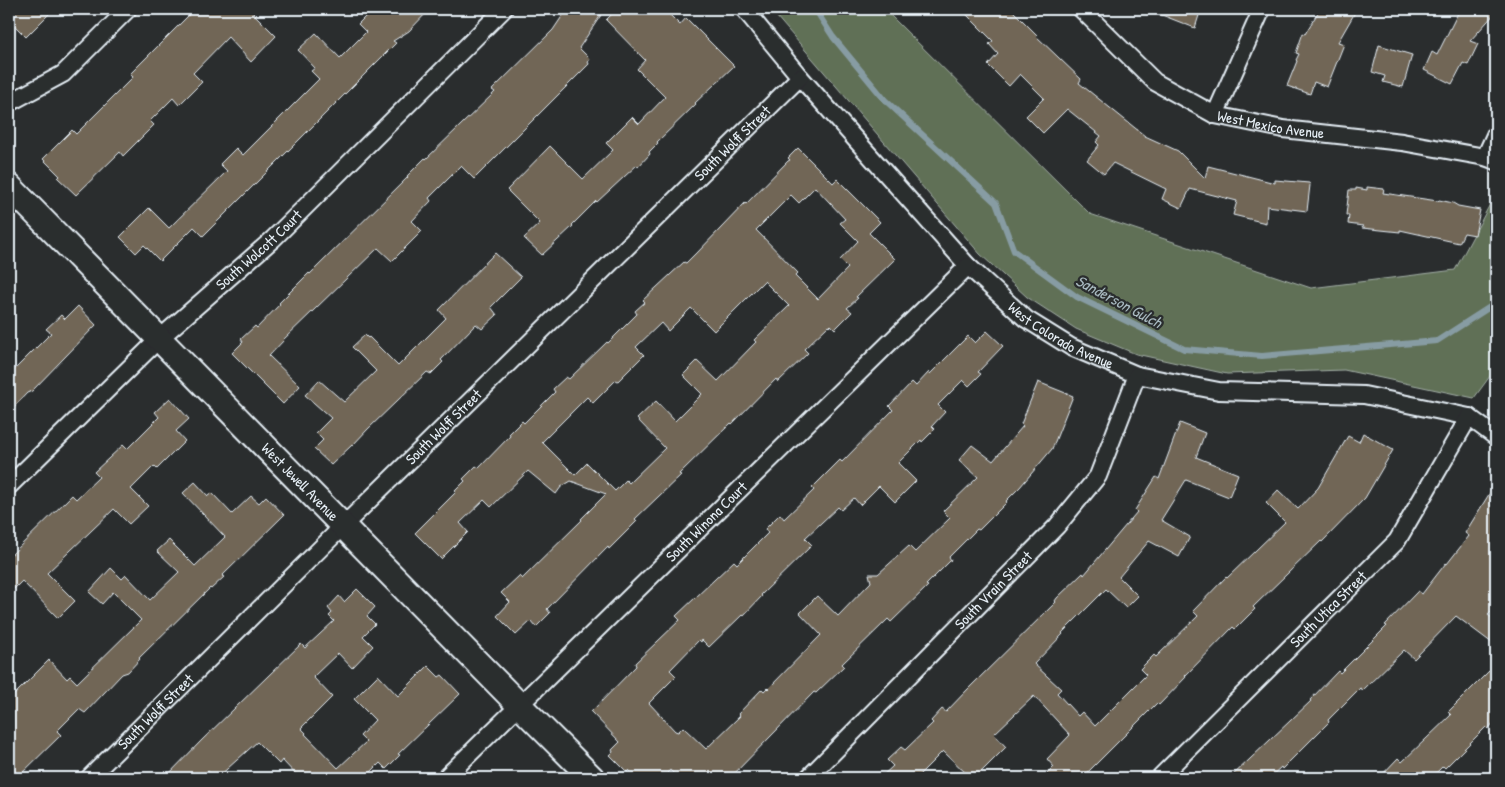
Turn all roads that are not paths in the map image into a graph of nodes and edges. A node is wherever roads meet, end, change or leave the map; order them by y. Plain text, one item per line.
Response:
1 (128, 9) edge
2 (504, 9) edge
3 (744, 9) edge
4 (1081, 9) edge
5 (1262, 9) edge
6 (800, 77) junction
7 (9, 103) edge
8 (1215, 115) junction
9 (1496, 133) edge
10 (1491, 159) edge
11 (9, 186) edge
12 (968, 266) junction
13 (159, 339) junction
14 (1137, 375) junction
15 (1468, 417) junction
16 (1496, 437) edge
17 (9, 486) edge
18 (343, 526) junction
19 (519, 705) junction
20 (89, 778) edge
21 (445, 778) edge
22 (592, 778) edge
23 (808, 778) edge
24 (1159, 778) edge

1 - 7 street
2 - 13 street, South Wolcott Court
3 - 6 street, West Colorado Avenue
4 - 8 street, West Mexico Avenue
5 - 8 street
6 - 12 street, West Colorado Avenue
6 - 18 street, South Wolff Street
8 - 10 street, West Mexico Avenue
9 - 10 street
11 - 13 main road, West Jewell Avenue
12 - 14 street, West Colorado Avenue
12 - 19 street, South Winona Court
13 - 17 street, South Wolcott Court
13 - 18 main road, West Jewell Avenue
14 - 15 street, West Colorado Avenue
14 - 23 street, South Vrain Street
15 - 16 street, West Colorado Avenue
15 - 24 street, South Utica Street
18 - 19 main road, West Jewell Avenue
18 - 20 street, South Wolff Street
19 - 21 street, South Winona Court
19 - 22 main road, West Jewell Avenue

